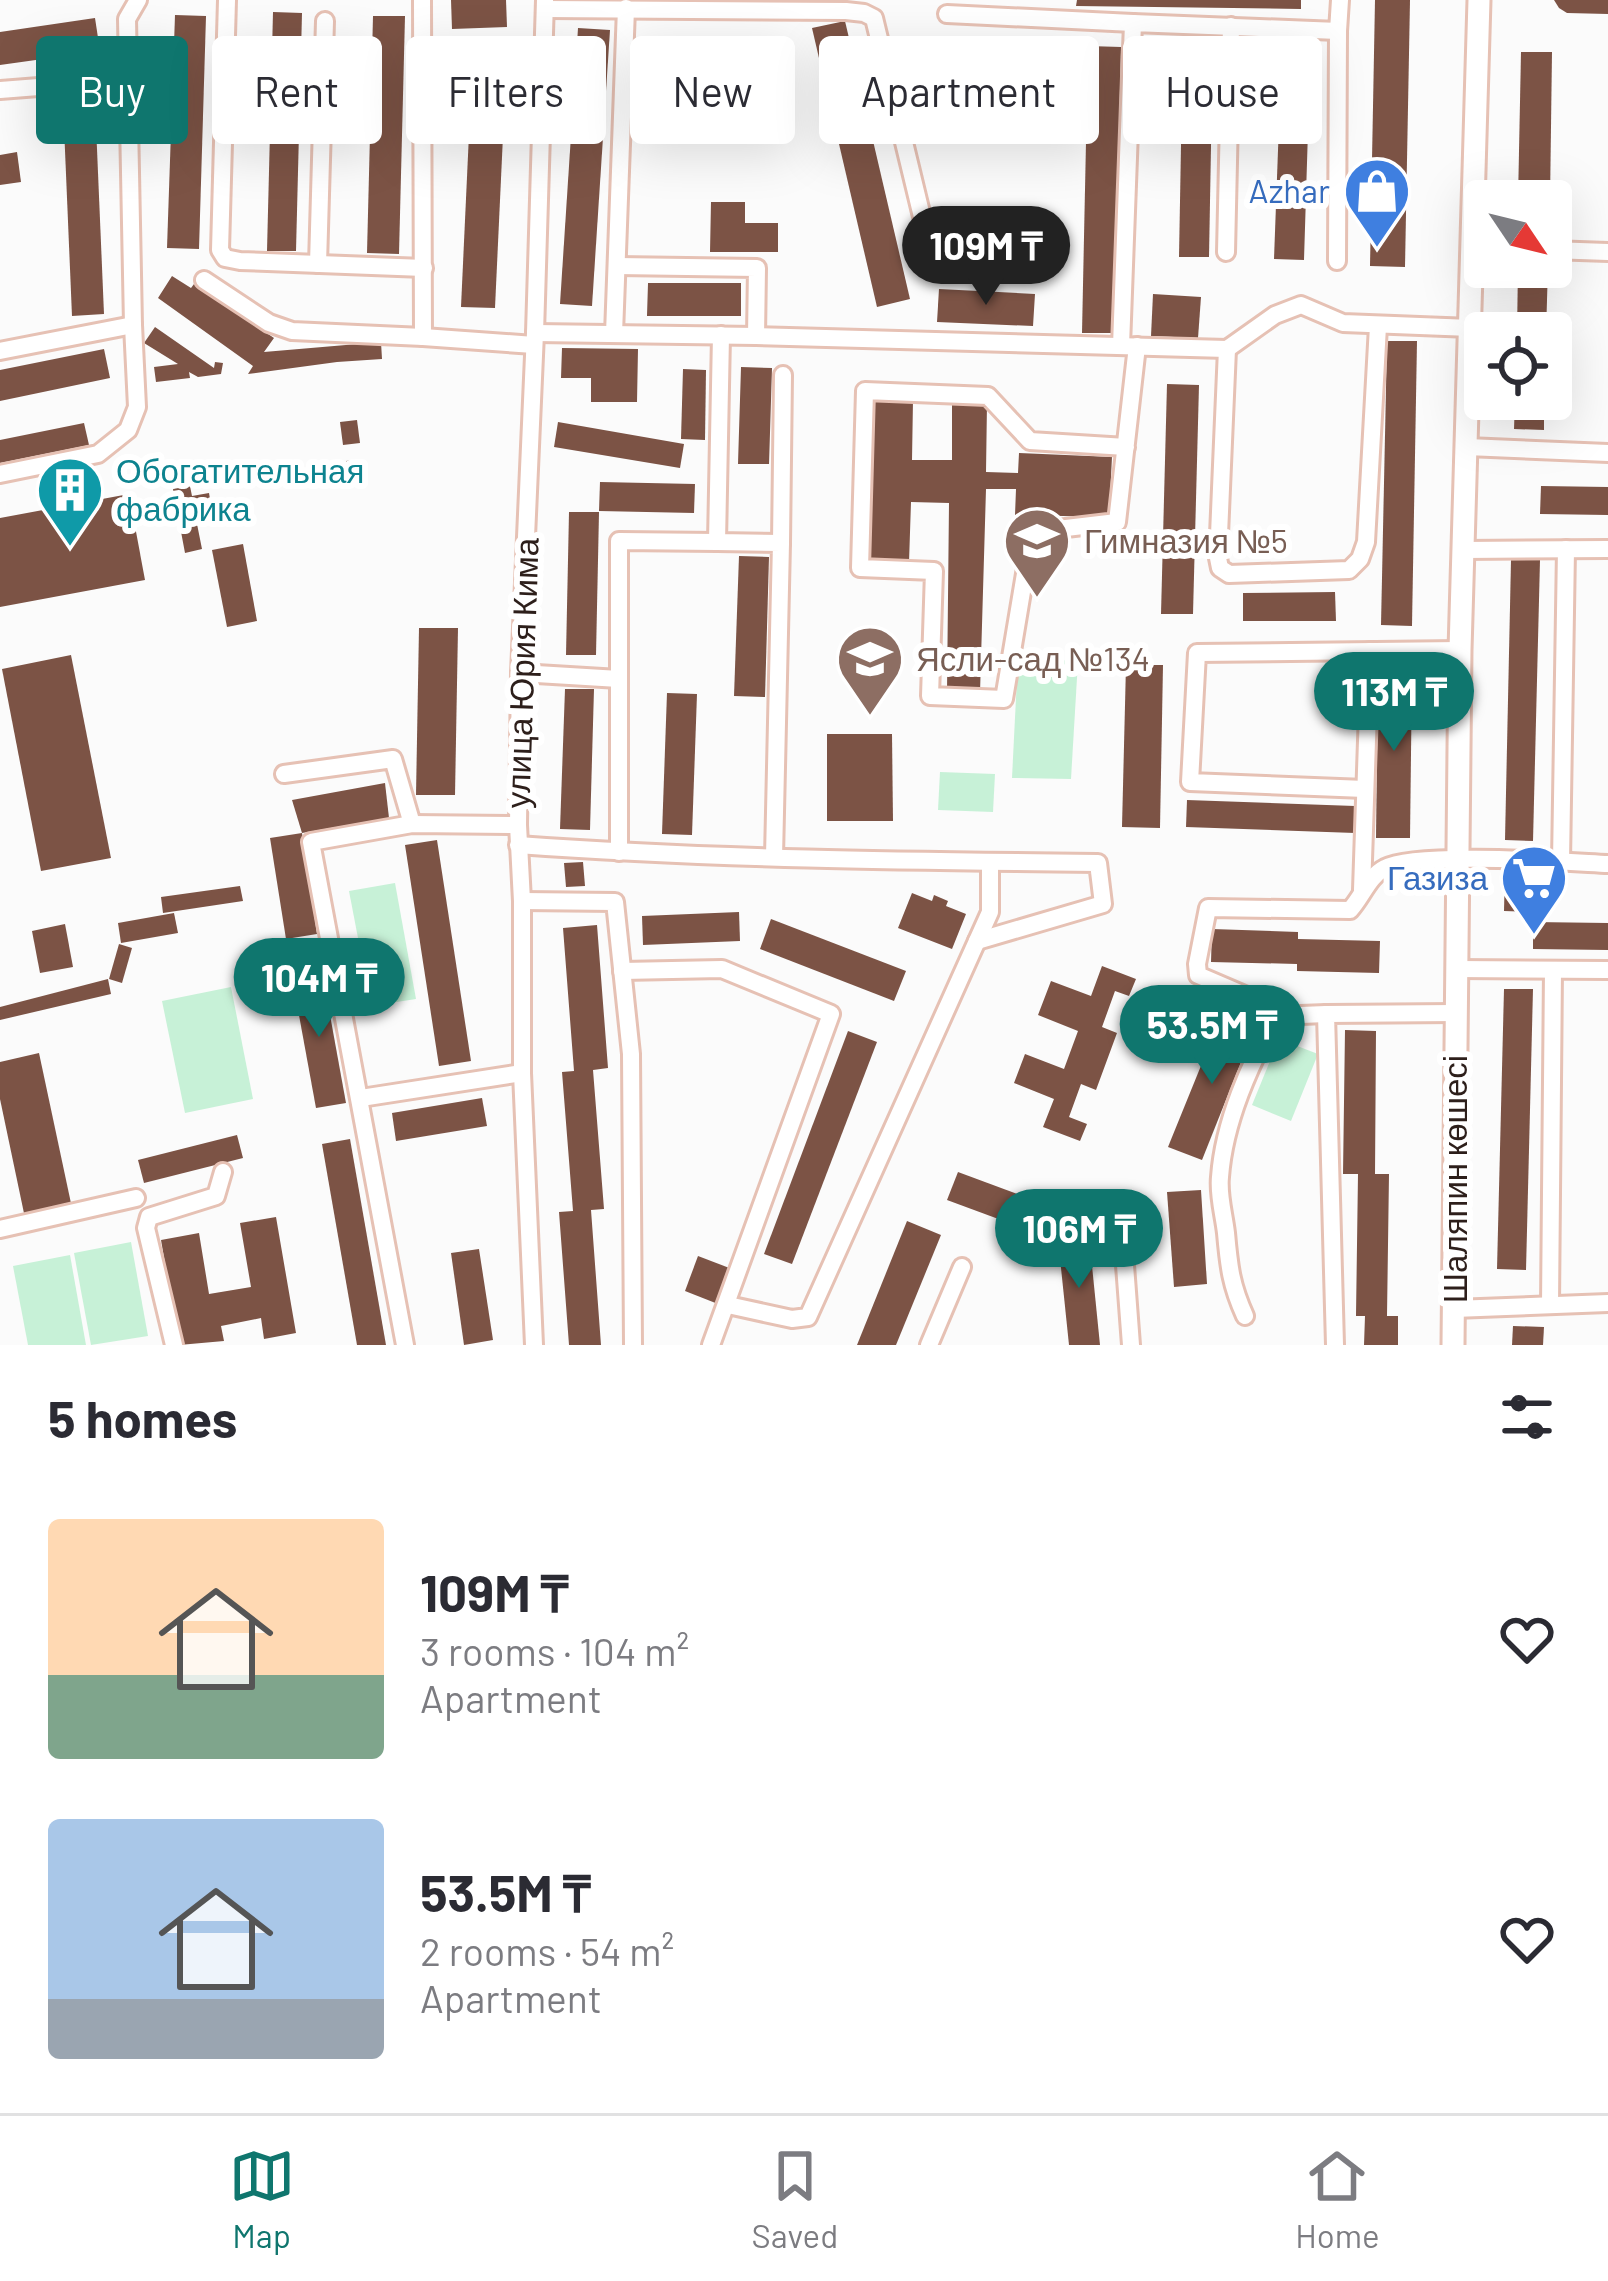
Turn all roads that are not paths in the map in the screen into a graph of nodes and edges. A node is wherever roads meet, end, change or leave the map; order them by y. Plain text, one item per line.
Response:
1 (138, 0) edge
2 (227, 0) edge
3 (422, 0) edge
4 (1340, 0) edge
5 (1479, 0) edge
6 (545, 4) edge
7 (626, 8) junction
8 (947, 14) dead end
9 (326, 21) dead end
10 (1132, 23) junction
11 (1231, 26) junction
12 (1337, 31) junction
13 (127, 36) edge
14 (36, 87) edge
15 (0, 90) edge
16 (129, 144) edge
17 (1479, 180) edge
18 (1572, 251) edge
19 (1226, 252) dead end
20 (1608, 252) edge
21 (1336, 261) dead end
22 (318, 264) junction
23 (617, 266) junction
24 (424, 268) junction
25 (1041, 271) dead end
26 (204, 280) dead end
27 (133, 325) junction
28 (1378, 326) junction
29 (1464, 328) edge
30 (614, 334) junction
31 (721, 335) junction
32 (756, 336) junction
33 (423, 337) junction
34 (535, 339) junction
35 (1129, 346) junction
36 (1227, 349) junction
37 (0, 351) edge
38 (783, 375) dead end
39 (1468, 420) edge
40 (1126, 447) junction
41 (1467, 447) junction
42 (1608, 453) edge
43 (0, 474) edge
44 (716, 542) junction
45 (781, 543) junction
46 (1566, 549) junction
47 (1608, 549) edge
48 (1463, 550) junction
49 (1460, 650) junction
50 (1370, 651) junction
51 (520, 673) junction
52 (619, 679) junction
53 (284, 774) dead end
54 (1365, 789) junction
55 (412, 824) junction
56 (518, 825) junction
57 (518, 845) junction
58 (619, 852) junction
59 (774, 857) junction
60 (1459, 860) junction
61 (990, 862) junction
62 (1561, 862) junction
63 (1608, 864) edge
64 (1362, 897) junction
65 (522, 902) junction
66 (977, 940) junction
67 (1456, 969) junction
68 (622, 970) junction
69 (1553, 970) junction
70 (1608, 970) edge
71 (1456, 1012) junction
72 (1326, 1014) junction
73 (1276, 1016) junction
74 (522, 1072) junction
75 (361, 1098) junction
76 (223, 1172) dead end
77 (136, 1198) dead end
78 (1121, 1212) dead end
79 (0, 1229) edge
80 (962, 1267) dead end
81 (1608, 1303) edge
82 (728, 1305) junction
83 (1550, 1305) junction
84 (1454, 1309) junction
85 (1245, 1316) dead end
86 (174, 1345) edge
87 (405, 1345) edge
88 (534, 1345) edge
89 (633, 1345) edge
90 (711, 1345) edge
91 (929, 1345) edge
92 (1131, 1345) edge
93 (1334, 1345) edge
94 (1454, 1345) edge

1 - 13 street
2 - 22 street
3 - 24 street
4 - 12 street
5 - 17 main road
6 - 7 street
6 - 34 street, улица Юрия Кима
7 - 23 street
7 - 25 street
8 - 10 street
9 - 22 street
10 - 11 street
10 - 35 street
11 - 12 street
11 - 19 street
12 - 21 street
14 - 15 street
16 - 27 street
18 - 20 street
22 - 24 street
23 - 30 street
23 - 32 street
24 - 33 street
26 - 33 street
27 - 37 street
27 - 43 street
28 - 29 street
28 - 36 street
28 - 36 street
30 - 31 street
30 - 34 street
31 - 32 street
31 - 44 street
32 - 35 street
33 - 34 street
34 - 51 street, улица Юрия Кима
35 - 36 street
35 - 40 street
38 - 45 street
39 - 41 main road
40 - 40 street
41 - 42 street
41 - 48 main road
44 - 45 street
44 - 52 street
45 - 59 street
46 - 47 street
46 - 48 street
46 - 62 street
48 - 49 main road
49 - 50 street
49 - 60 main road
50 - 54 street
50 - 54 street
51 - 52 street
51 - 56 street, улица Юрия Кима
52 - 58 street
53 - 55 street
54 - 64 street
55 - 56 street
55 - 75 street
56 - 57 street, улица Юрия Кима
57 - 58 street
57 - 65 street, улица Юрия Кима
58 - 59 street
59 - 61 street
60 - 62 street
60 - 64 street
60 - 67 main road
61 - 66 street
61 - 66 street
62 - 63 street
64 - 73 street
65 - 68 street
65 - 74 street, улица Юрия Кима
66 - 82 street
67 - 69 street
67 - 71 main road, Шаляпин көшесі
68 - 82 street
68 - 89 street
69 - 70 street
69 - 83 street
71 - 72 street
71 - 84 main road, Шаляпин көшесі
72 - 73 street
72 - 93 street
73 - 85 street
74 - 75 street
74 - 88 street, улица Юрия Кима
75 - 87 street
76 - 86 street
77 - 79 street
78 - 92 street
80 - 91 street
81 - 83 street
82 - 90 street
83 - 84 street
84 - 94 main road, Шаляпин көшесі

